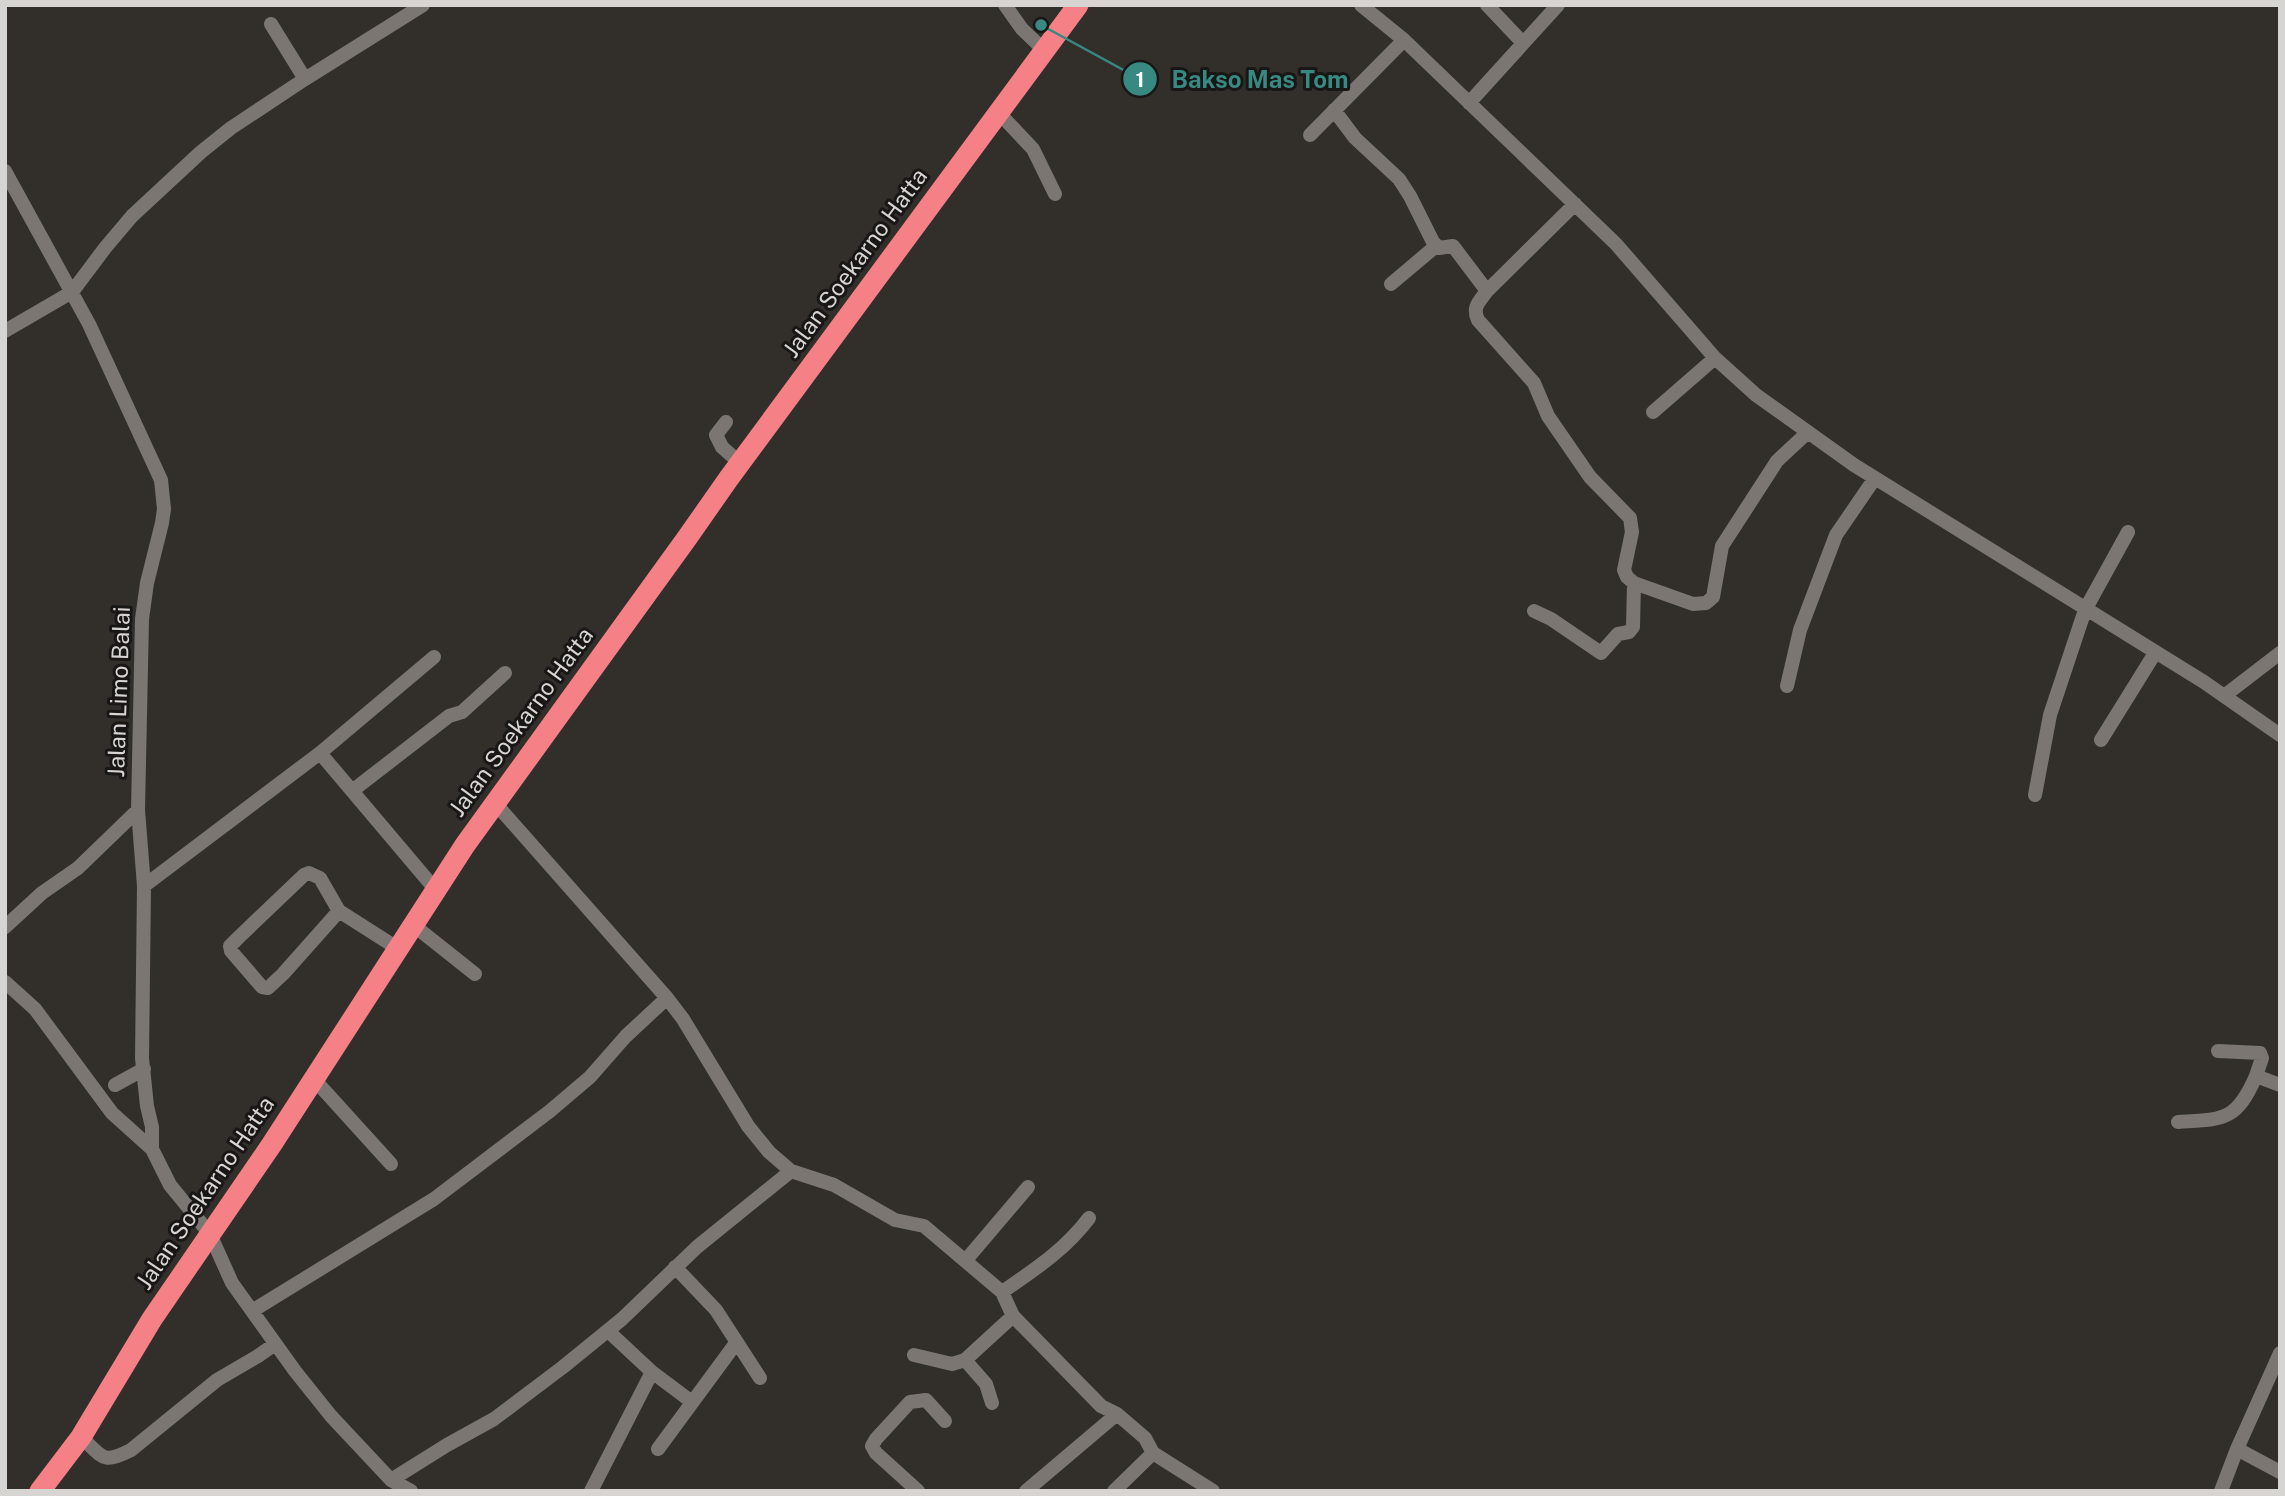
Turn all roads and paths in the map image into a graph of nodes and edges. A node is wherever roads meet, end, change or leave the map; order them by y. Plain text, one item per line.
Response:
1 (423, 5) edge
2 (1005, 5) edge
3 (1078, 5) edge
4 (1361, 5) edge
5 (1487, 5) edge
6 (1557, 6) edge
7 (271, 24) dead end
8 (1404, 40) junction
9 (1523, 43) junction
10 (1045, 51) junction
11 (305, 79) junction
12 (1469, 103) junction
13 (1334, 110) junction
14 (999, 113) junction
15 (1310, 135) dead end
16 (5, 171) edge
17 (1055, 194) dead end
18 (1575, 204) junction
19 (1436, 246) junction
20 (1391, 284) dead end
21 (1487, 291) junction
22 (72, 292) junction
23 (5, 331) edge
24 (1714, 358) junction
25 (1653, 412) dead end
26 (726, 422) dead end
27 (1807, 433) junction
28 (740, 463) junction
29 (1875, 478) junction
30 (2128, 532) dead end
31 (1634, 583) junction
32 (2085, 610) junction
33 (1535, 611) dead end
34 (2155, 653) junction
35 (2280, 653) edge
36 (434, 657) dead end
37 (505, 673) dead end
38 (1787, 686) dead end
39 (2224, 696) junction
40 (2280, 735) edge
41 (2101, 740) dead end
42 (320, 753) junction
43 (352, 791) junction
44 (2035, 795) dead end
45 (495, 803) junction
46 (138, 810) junction
47 (144, 887) junction
48 (435, 888) junction
49 (339, 911) junction
50 (412, 924) junction
51 (5, 927) edge
52 (397, 948) junction
53 (475, 974) dead end
54 (5, 982) edge
55 (667, 998) junction
56 (2218, 1051) dead end
57 (144, 1069) junction
58 (2256, 1076) junction
59 (313, 1078) junction
60 (115, 1085) dead end
61 (2280, 1085) edge
62 (2178, 1122) dead end
63 (152, 1149) junction
64 (391, 1164) dead end
65 (791, 1171) junction
66 (1028, 1187) dead end
67 (1089, 1218) dead end
68 (210, 1234) junction
69 (966, 1259) junction
70 (675, 1267) junction
71 (1002, 1292) junction
72 (252, 1311) junction
73 (1013, 1316) junction
74 (608, 1331) junction
75 (736, 1343) junction
76 (275, 1345) junction
77 (2280, 1353) edge
78 (914, 1355) dead end
79 (965, 1360) junction
80 (652, 1372) junction
81 (760, 1378) dead end
82 (692, 1402) junction
83 (992, 1403) dead end
84 (1117, 1415) junction
85 (945, 1421) dead end
86 (81, 1437) junction
87 (657, 1449) dead end
88 (2237, 1449) junction
89 (1153, 1453) junction
90 (2280, 1472) edge
91 (391, 1480) junction
92 (40, 1491) edge
93 (411, 1491) edge
94 (591, 1491) edge
95 (918, 1491) edge
96 (1026, 1491) edge
97 (1114, 1491) edge
98 (1213, 1491) edge
99 (2221, 1491) edge

1 - 11 street
2 - 10 street
3 - 10 highway, Jalan Soekarno Hatta
4 - 8 street
5 - 9 street
6 - 9 street
7 - 11 street
8 - 12 street
8 - 13 street
9 - 12 street
10 - 14 highway, Jalan Soekarno Hatta
11 - 22 street
12 - 18 street
13 - 15 street
13 - 19 street
14 - 17 street
14 - 28 highway, Jalan Soekarno Hatta
16 - 22 street, Jalan Limo Balai
18 - 21 street
18 - 24 street
19 - 20 street
19 - 21 street
21 - 31 street
22 - 23 street
22 - 46 street, Jalan Limo Balai
24 - 25 street
24 - 27 street
26 - 28 street
27 - 29 street
27 - 31 street
28 - 45 highway, Jalan Soekarno Hatta
29 - 32 street
29 - 38 street
30 - 32 street
31 - 33 street
32 - 34 street
32 - 44 street
34 - 39 street
34 - 41 street
35 - 39 street
36 - 42 street
37 - 43 street
39 - 40 street
42 - 43 street
42 - 47 street
43 - 48 street
45 - 48 highway, Jalan Soekarno Hatta
45 - 55 street
46 - 47 street, Jalan Limo Balai
46 - 51 street
47 - 57 street, Jalan Limo Balai
48 - 50 highway, Jalan Soekarno Hatta
49 - 49 street
49 - 52 street
50 - 52 highway, Jalan Soekarno Hatta
50 - 53 street
52 - 59 highway, Jalan Soekarno Hatta
54 - 63 street
55 - 65 street
55 - 72 street
56 - 58 street
57 - 60 street
57 - 63 street, Jalan Limo Balai
58 - 61 street
58 - 62 street
59 - 64 street
59 - 68 highway, Jalan Soekarno Hatta
63 - 68 street, Jalan Limo Balai
65 - 69 street
65 - 70 street
66 - 69 street
67 - 71 street
68 - 72 street, Jalan Limo Balai
68 - 86 highway, Jalan Soekarno Hatta
69 - 71 street
70 - 74 street
70 - 75 street
71 - 73 street
72 - 76 street, Jalan Limo Balai
73 - 79 street
73 - 84 street
74 - 80 street
74 - 91 street
75 - 81 street
75 - 82 street
76 - 86 street
76 - 91 street, Jalan Limo Balai
77 - 88 street
78 - 79 street
79 - 83 street
80 - 82 street
80 - 94 street
82 - 87 street
84 - 89 street
84 - 96 street
85 - 95 street
86 - 92 highway, Jalan Soekarno Hatta
88 - 90 street
88 - 99 street
89 - 97 street
89 - 98 street
91 - 93 street, Jalan Limo Balai

